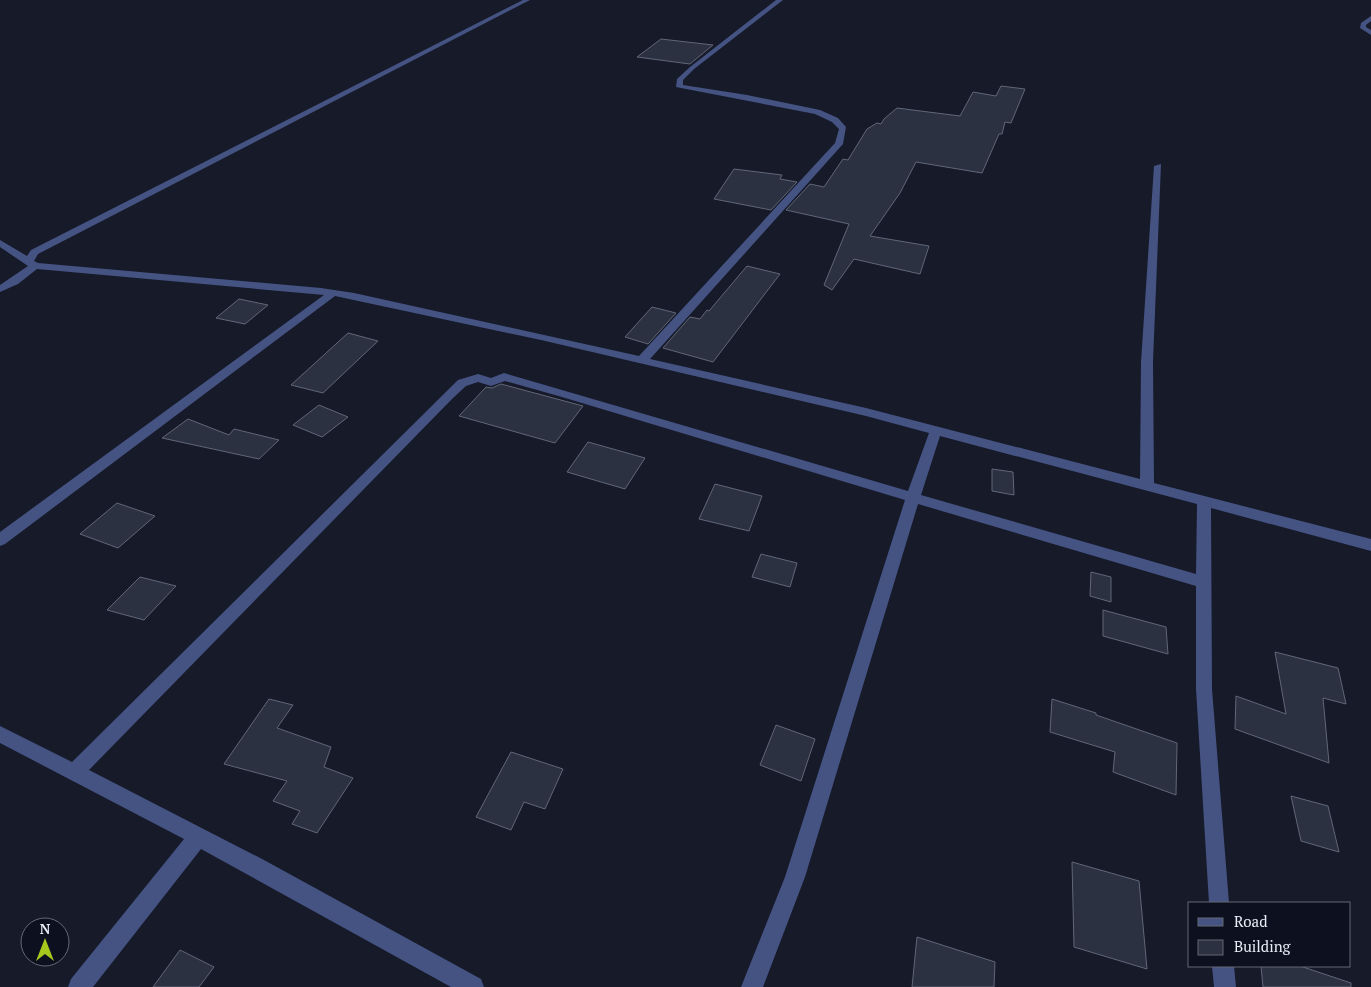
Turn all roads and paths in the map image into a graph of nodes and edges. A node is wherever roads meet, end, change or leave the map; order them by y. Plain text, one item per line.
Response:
1 (527, 0) edge
2 (780, 0) edge
3 (1371, 18) edge
4 (1371, 33) edge
5 (1158, 166) dead end
6 (0, 243) edge
7 (31, 264) junction
8 (0, 289) edge
9 (333, 293) junction
10 (642, 360) junction
11 (936, 430) junction
12 (1147, 485) junction
13 (913, 497) junction
14 (1204, 501) junction
15 (0, 540) edge
16 (1371, 545) edge
17 (1204, 582) junction
18 (0, 734) edge
19 (75, 772) junction
20 (198, 837) junction
21 (1219, 902) edge
22 (1223, 967) edge
23 (79, 987) edge
24 (473, 987) edge
25 (752, 987) edge
26 (1225, 987) edge

1 - 7 street
2 - 10 street
3 - 4 street
5 - 12 street
6 - 7 street
7 - 8 street
7 - 9 street
9 - 10 street
9 - 15 street
10 - 11 street
11 - 12 street
11 - 13 street
12 - 14 street
13 - 17 street
13 - 19 street
13 - 25 street
14 - 16 street
14 - 17 street
17 - 21 street
18 - 19 street
19 - 20 street
20 - 23 street
20 - 24 street
22 - 26 street

